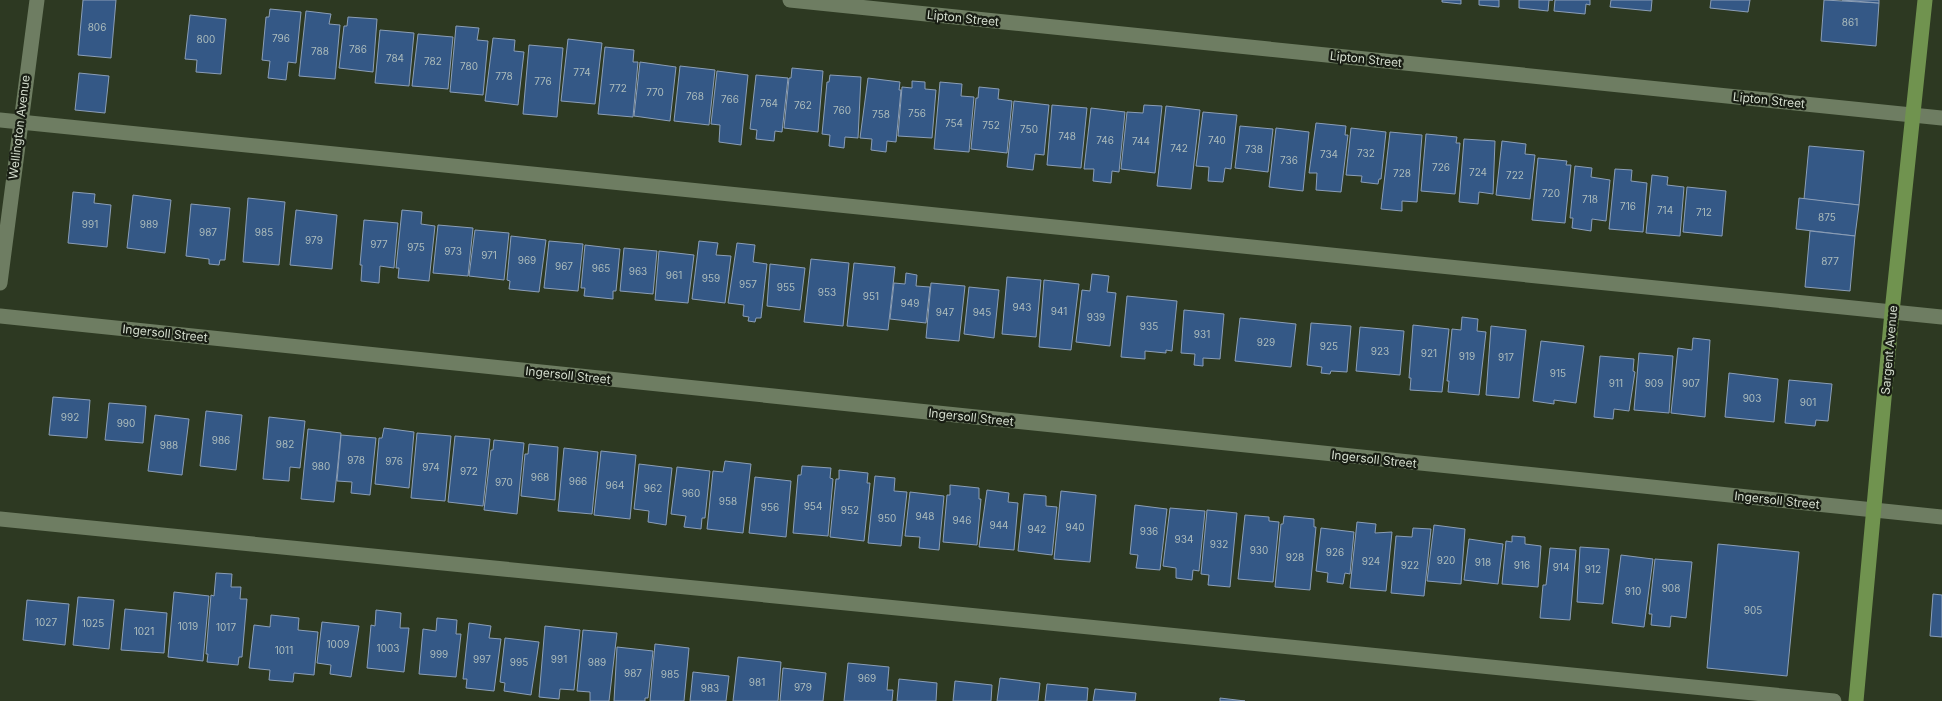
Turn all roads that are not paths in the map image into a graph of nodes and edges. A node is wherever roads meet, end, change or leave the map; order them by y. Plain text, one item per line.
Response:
1 (36, 0) edge
2 (790, 0) edge
3 (1925, 0) edge
4 (1914, 114) junction
5 (1942, 118) edge
6 (0, 120) edge
7 (20, 122) junction
8 (0, 283) edge
9 (1892, 312) junction
10 (0, 316) edge
11 (1942, 317) edge
12 (1874, 510) junction
13 (1942, 517) edge
14 (0, 519) edge
15 (1834, 701) edge
16 (1856, 701) edge

1 - 7 street, Wellington Avenue
2 - 4 street, Lipton Street
3 - 4 main road, Sargent Avenue
4 - 5 street, Lipton Street
4 - 9 main road, Sargent Avenue
6 - 7 street
7 - 8 street, Wellington Avenue
7 - 9 street
9 - 11 street
9 - 12 main road, Sargent Avenue
10 - 12 street, Ingersoll Street
12 - 13 street, Ingersoll Street
12 - 16 main road, Sargent Avenue
14 - 15 street

